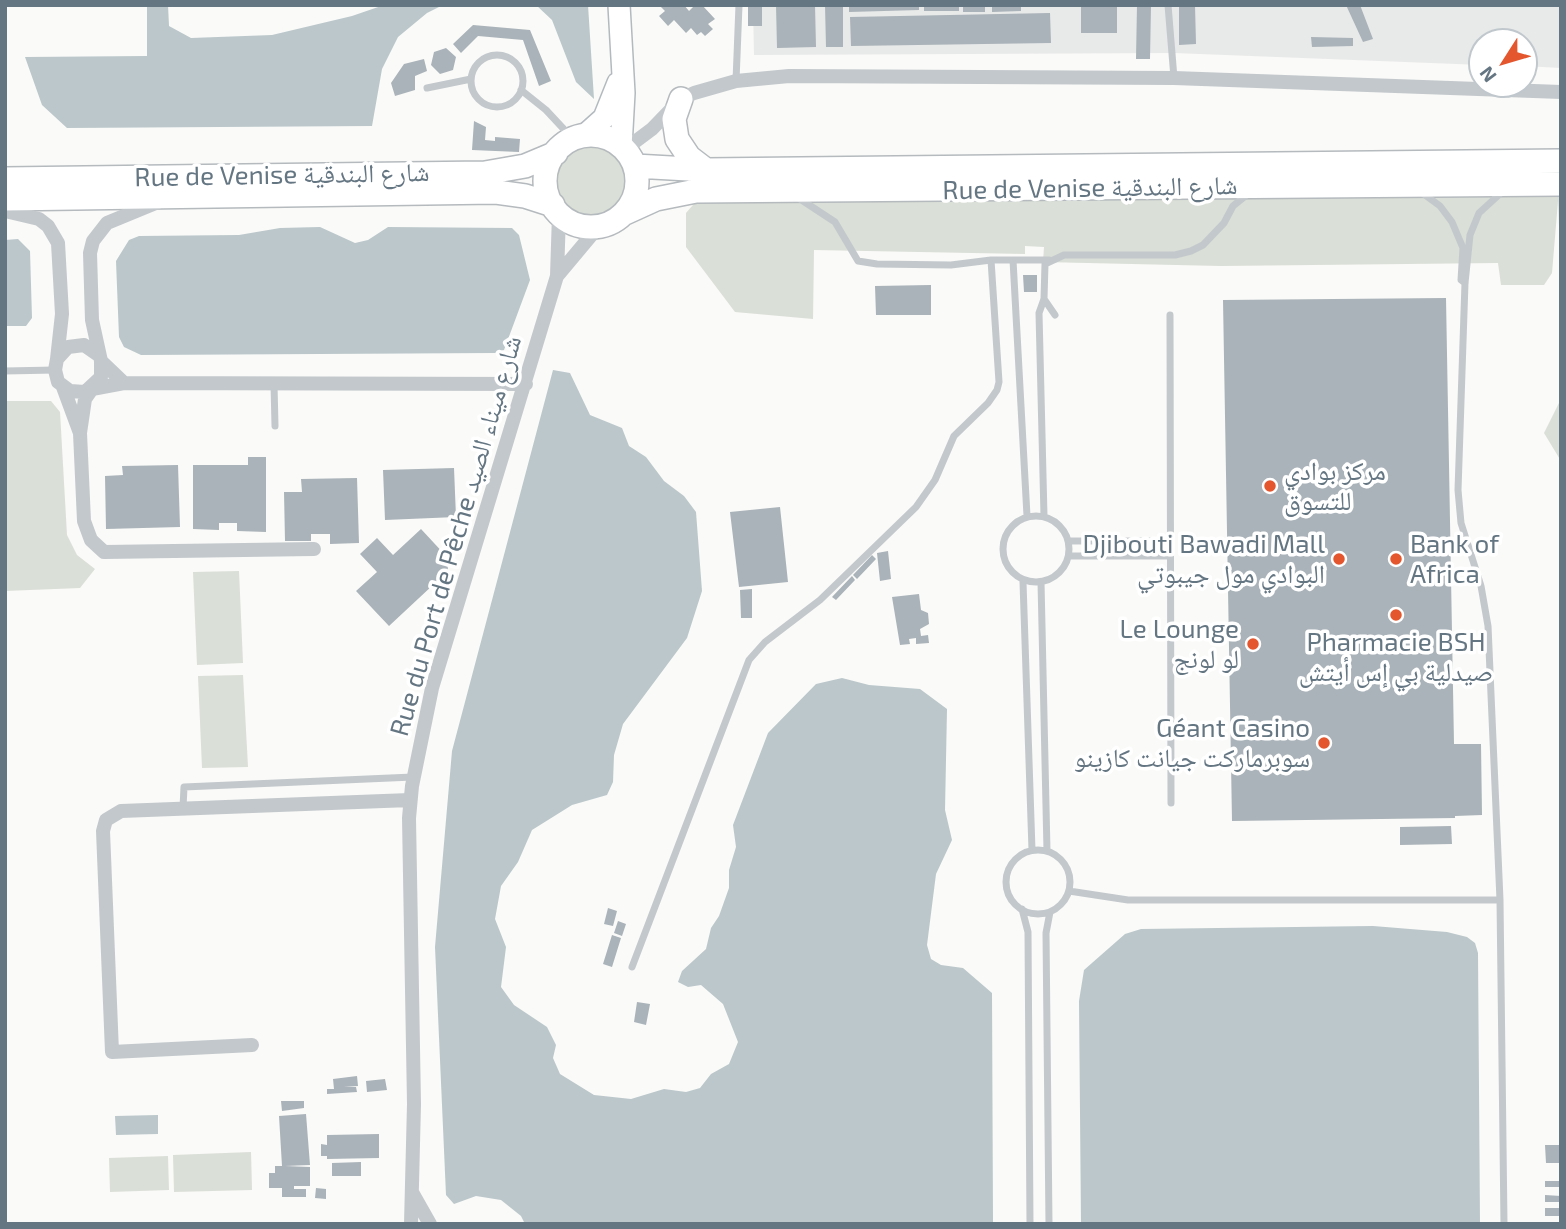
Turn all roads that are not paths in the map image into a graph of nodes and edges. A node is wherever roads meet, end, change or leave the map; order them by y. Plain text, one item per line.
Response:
1 (619, 5) edge
2 (739, 5) edge
3 (1168, 5) edge
4 (622, 68) junction
5 (1174, 78) junction
6 (471, 79) junction
7 (736, 81) junction
8 (427, 88) dead end
9 (521, 90) junction
10 (1561, 92) edge
11 (681, 99) junction
12 (571, 142) junction
13 (628, 156) junction
14 (1561, 161) edge
15 (706, 170) junction
16 (5, 179) edge
17 (1529, 183) junction
18 (1561, 184) edge
19 (1411, 185) junction
20 (1257, 187) junction
21 (787, 192) junction
22 (169, 198) junction
23 (5, 199) edge
24 (556, 210) junction
25 (5, 211) edge
26 (623, 214) junction
27 (598, 226) junction
28 (991, 260) junction
29 (1013, 260) junction
30 (1050, 260) junction
31 (557, 276) junction
32 (1465, 283) junction
33 (1044, 299) junction
34 (1055, 315) dead end
35 (1170, 315) dead end
36 (99, 358) junction
37 (56, 364) junction
38 (5, 371) edge
39 (124, 383) junction
40 (274, 384) junction
41 (526, 384) junction
42 (63, 387) junction
43 (92, 389) junction
44 (275, 426) dead end
45 (80, 433) junction
46 (1027, 516) junction
47 (1044, 516) junction
48 (1069, 541) junction
49 (1170, 541) junction
50 (314, 549) dead end
51 (1069, 556) junction
52 (1171, 556) junction
53 (1023, 582) junction
54 (1041, 582) junction
55 (413, 777) junction
56 (410, 800) junction
57 (1171, 803) dead end
58 (183, 809) junction
59 (1032, 850) junction
60 (1047, 851) junction
61 (1069, 891) junction
62 (1500, 900) junction
63 (1022, 909) junction
64 (1050, 912) junction
65 (632, 967) dead end
66 (252, 1045) dead end
67 (411, 1189) junction
68 (411, 1224) edge
69 (430, 1224) edge
70 (1030, 1224) edge
71 (1049, 1224) edge
72 (1504, 1224) edge

1 - 4 main road
2 - 7 lane
3 - 5 lane
4 - 12 main road
4 - 13 main road
5 - 7 street
5 - 10 street
6 - 8 lane
6 - 9 lane
6 - 9 lane
7 - 11 street
9 - 12 lane
11 - 13 street
11 - 15 main road
12 - 13 main road
12 - 16 main road, Rue de Venise شارع البندقية
12 - 24 main road
13 - 15 main road, Rue de Venise شارع البندقية
13 - 26 main road
14 - 15 main road, Rue de Venise شارع البندقية
17 - 18 main road, Rue de Venise شارع البندقية
17 - 19 main road, Rue de Venise شارع البندقية
17 - 32 lane
19 - 20 main road, Rue de Venise شارع البندقية
19 - 32 lane
20 - 21 main road, Rue de Venise شارع البندقية
20 - 30 lane
21 - 26 main road, Rue de Venise شارع البندقية
21 - 28 lane
22 - 23 main road, Rue de Venise شارع البندقية
22 - 24 main road, Rue de Venise شارع البندقية
22 - 36 street
24 - 27 main road
24 - 31 street, Rue du Port de Pêche شارع ميناء الصيد
25 - 37 street
26 - 27 main road
27 - 31 street, Rue du Port de Pêche شارع ميناء الصيد
28 - 29 lane
28 - 65 lane
29 - 30 lane
29 - 46 lane
30 - 33 lane
31 - 41 street, Rue du Port de Pêche شارع ميناء الصيد
32 - 62 lane
33 - 34 lane
33 - 47 lane
35 - 49 lane
36 - 37 street
36 - 39 street
36 - 43 street
37 - 38 lane
37 - 42 street
39 - 40 street
39 - 43 street
40 - 41 street
40 - 44 lane
41 - 55 street, Rue du Port de Pêche شارع ميناء الصيد
42 - 43 street
42 - 45 street
43 - 45 street
45 - 50 street
46 - 47 lane
46 - 53 lane
47 - 48 lane
48 - 49 lane
48 - 51 lane
49 - 52 lane
51 - 52 lane
51 - 54 lane
52 - 57 lane
53 - 54 lane
53 - 59 lane
54 - 60 lane
55 - 56 street, Rue du Port de Pêche شارع ميناء الصيد
55 - 58 lane
56 - 58 street
56 - 67 street, Rue du Port de Pêche شارع ميناء الصيد
58 - 66 street
59 - 60 lane
59 - 63 lane
60 - 61 lane
61 - 62 lane
61 - 64 lane
62 - 72 lane
63 - 64 lane
63 - 70 lane
64 - 71 lane
67 - 68 street, Rue du Port de Pêche شارع ميناء الصيد
67 - 69 street

